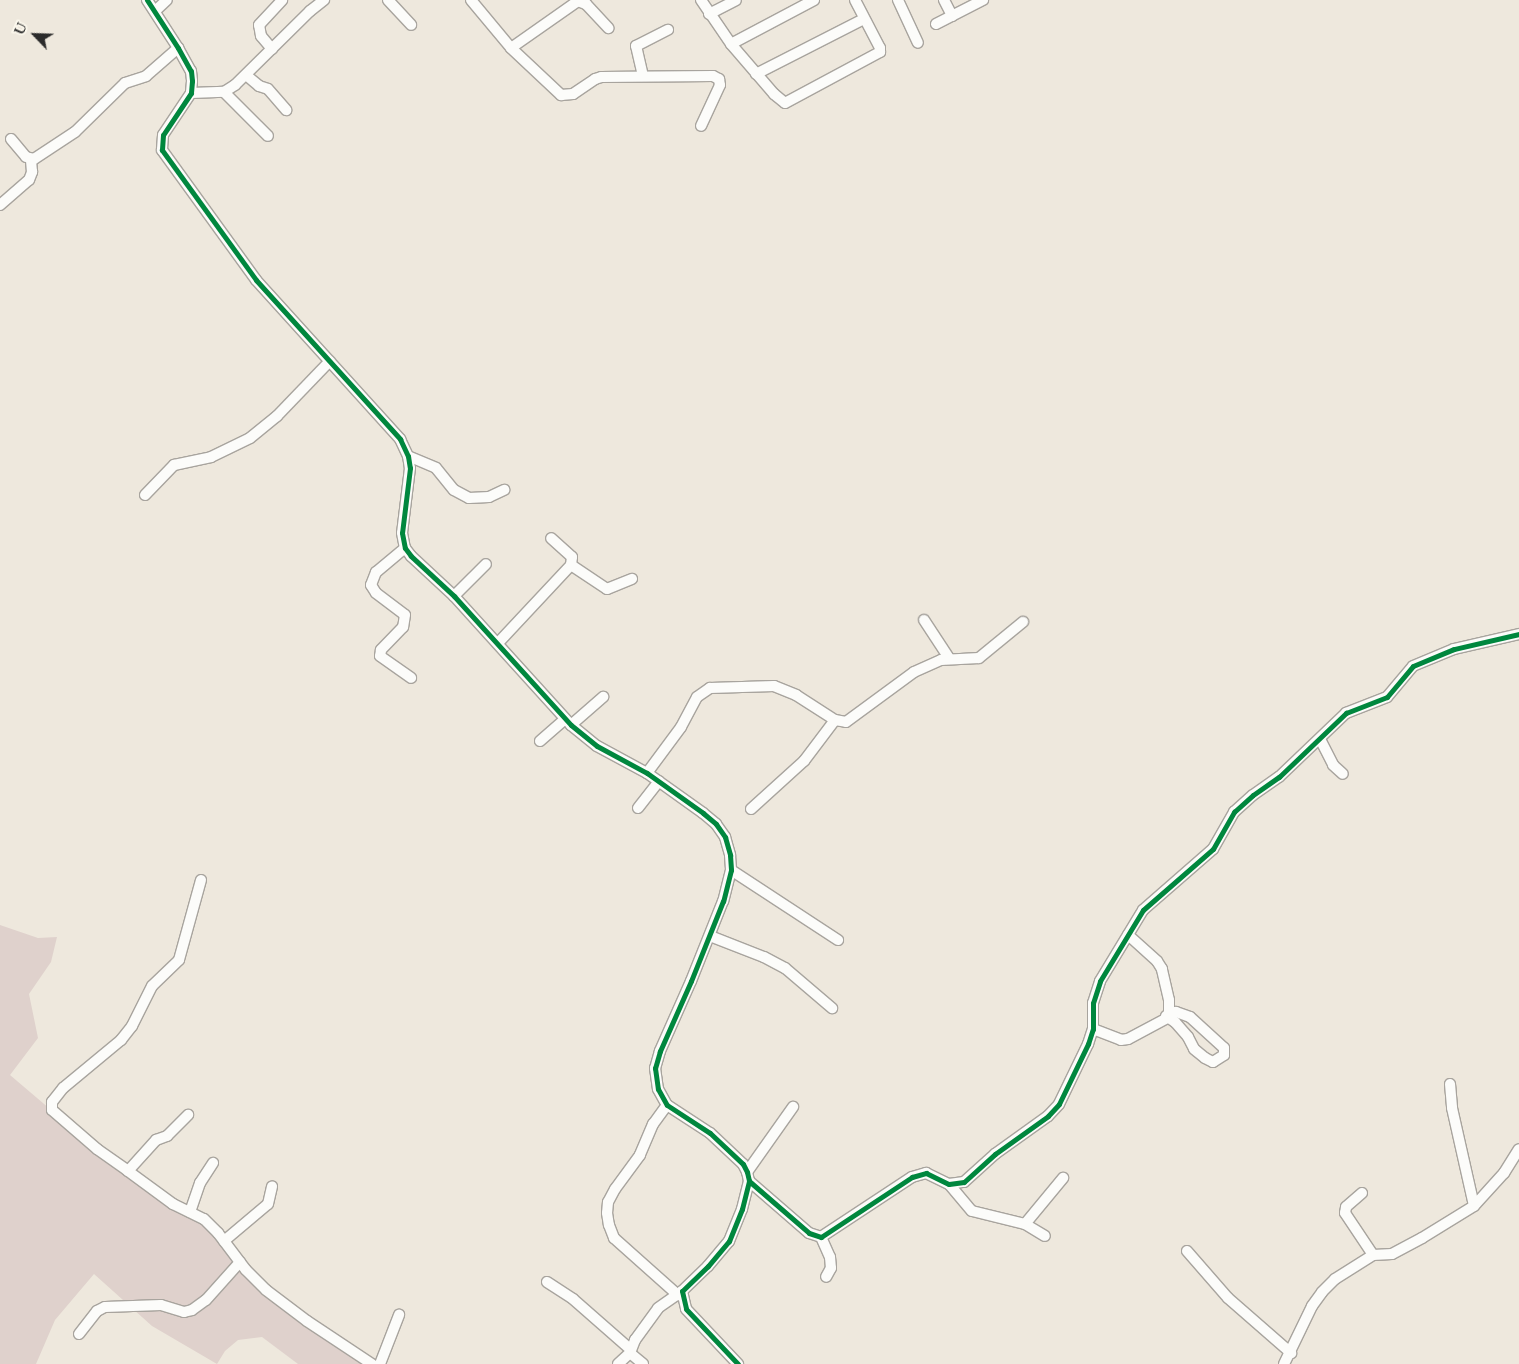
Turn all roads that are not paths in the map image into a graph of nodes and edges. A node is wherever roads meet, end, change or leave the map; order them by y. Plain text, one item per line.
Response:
1 (147, 0) edge
2 (167, 0) edge
3 (282, 0) edge
4 (324, 0) edge
5 (388, 0) edge
6 (701, 0) edge
7 (736, 0) edge
8 (814, 0) edge
9 (856, 0) edge
10 (898, 0) edge
11 (944, 0) edge
12 (983, 0) edge
13 (476, 2) edge
14 (155, 11) junction
15 (710, 14) junction
16 (952, 16) junction
17 (864, 19) junction
18 (936, 24) dead end
19 (411, 25) dead end
20 (608, 28) dead end
21 (668, 30) dead end
22 (918, 43) dead end
23 (731, 44) junction
24 (178, 48) junction
25 (511, 48) junction
26 (272, 49) junction
27 (756, 74) junction
28 (246, 75) junction
29 (643, 76) junction
30 (224, 92) junction
31 (191, 93) junction
32 (286, 110) dead end
33 (701, 126) dead end
34 (268, 136) dead end
35 (12, 139) dead end
36 (31, 160) junction
37 (0, 205) edge
38 (330, 361) junction
39 (408, 456) junction
40 (504, 490) dead end
41 (145, 495) dead end
42 (551, 538) dead end
43 (405, 548) junction
44 (486, 564) dead end
45 (571, 565) junction
46 (632, 579) dead end
47 (454, 596) junction
48 (924, 620) dead end
49 (1023, 622) dead end
50 (1519, 634) edge
51 (498, 643) junction
52 (949, 658) junction
53 (411, 678) dead end
54 (602, 697) dead end
55 (834, 720) junction
56 (568, 722) junction
57 (1320, 739) junction
58 (540, 741) dead end
59 (647, 773) junction
60 (1343, 774) dead end
61 (659, 781) junction
62 (638, 808) dead end
63 (751, 809) dead end
64 (731, 870) junction
65 (201, 880) dead end
66 (1128, 935) junction
67 (710, 936) junction
68 (838, 940) dead end
69 (832, 1008) dead end
70 (1168, 1016) junction
71 (1093, 1029) junction
72 (1450, 1084) dead end
73 (667, 1105) junction
74 (793, 1107) dead end
75 (188, 1114) dead end
76 (1519, 1149) edge
77 (213, 1163) dead end
78 (1508, 1164) junction
79 (1519, 1169) edge
80 (128, 1171) junction
81 (748, 1177) junction
82 (1063, 1178) dead end
83 (949, 1184) junction
84 (272, 1186) dead end
85 (1362, 1192) dead end
86 (1474, 1206) junction
87 (190, 1212) junction
88 (1025, 1224) junction
89 (1045, 1236) dead end
90 (821, 1238) junction
91 (224, 1241) junction
92 (1187, 1251) dead end
93 (1373, 1255) junction
94 (240, 1262) junction
95 (826, 1277) dead end
96 (547, 1282) dead end
97 (680, 1293) junction
98 (398, 1315) dead end
99 (79, 1334) dead end
100 (630, 1351) junction
101 (1290, 1352) junction
102 (372, 1364) edge
103 (380, 1364) edge
104 (618, 1364) edge
105 (643, 1364) edge
106 (738, 1364) edge
107 (1284, 1364) edge

1 - 14 street
2 - 14 street
3 - 26 street
4 - 26 street
5 - 19 street
6 - 15 street
7 - 15 street
8 - 23 street
9 - 17 street
10 - 22 street
11 - 16 street
12 - 16 street
13 - 25 street
14 - 24 street
15 - 23 street
16 - 18 street
17 - 27 street
17 - 27 street
20 - 25 street
21 - 29 street
23 - 27 street
24 - 31 street
24 - 36 street
25 - 29 street
26 - 28 street
28 - 30 street
28 - 32 street
29 - 33 street
30 - 31 street
30 - 34 street
31 - 38 street
35 - 36 street
36 - 37 street
38 - 39 street
38 - 41 street
39 - 40 street
39 - 43 street
42 - 45 street
43 - 47 street
43 - 53 street
44 - 47 street
45 - 46 street
45 - 51 street
47 - 51 street
48 - 52 street
49 - 52 street
50 - 57 street
51 - 56 street
52 - 55 street
54 - 56 street
55 - 59 street
55 - 63 street
56 - 58 street
56 - 59 street
57 - 60 street
57 - 66 street
59 - 61 street
61 - 62 street
61 - 64 street
64 - 67 street
64 - 68 street
65 - 80 street
66 - 70 street
66 - 71 street
67 - 69 street
67 - 73 street
70 - 70 street
70 - 71 street
71 - 83 street
72 - 86 street
73 - 81 street
73 - 97 street
74 - 81 street
75 - 80 street
76 - 78 street
77 - 87 street
78 - 79 street
78 - 86 street
80 - 87 street
81 - 90 street
81 - 97 street
82 - 88 street
83 - 88 street
83 - 90 street
84 - 91 street
85 - 93 street
86 - 93 street
87 - 91 street
88 - 89 street
90 - 95 street
91 - 94 street
92 - 101 street
93 - 101 street
94 - 99 street
94 - 102 street
96 - 100 street
97 - 100 street
97 - 106 street
98 - 103 street
100 - 104 street
100 - 105 street
101 - 107 street

